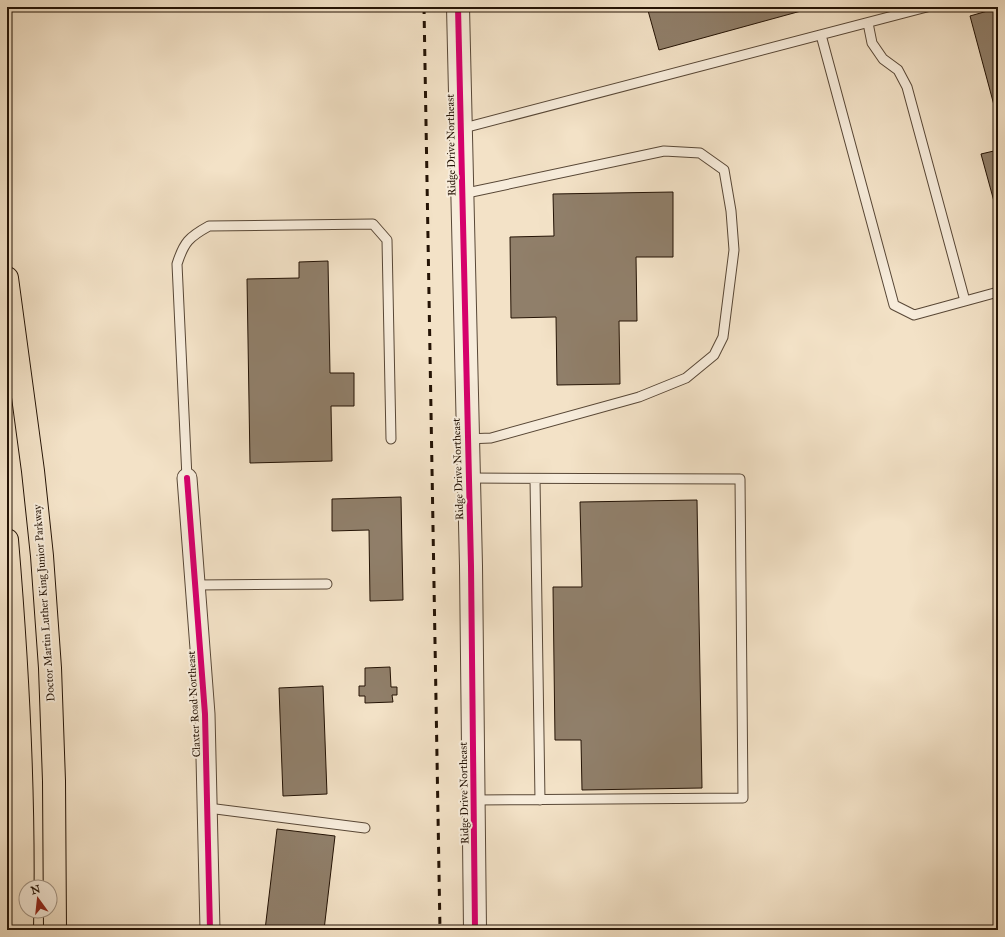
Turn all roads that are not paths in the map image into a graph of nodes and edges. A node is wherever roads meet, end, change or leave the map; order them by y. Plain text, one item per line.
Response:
1 (458, 7) edge
2 (927, 7) edge
3 (868, 23) junction
4 (821, 35) junction
5 (460, 129) junction
6 (462, 194) junction
7 (7, 278) edge
8 (998, 292) edge
9 (965, 301) junction
10 (391, 439) dead end
11 (467, 439) junction
12 (187, 478) joint
13 (468, 478) junction
14 (535, 479) junction
15 (7, 540) edge
16 (327, 584) dead end
17 (196, 585) junction
18 (474, 800) junction
19 (540, 800) junction
20 (208, 808) junction
21 (365, 828) dead end
22 (22, 930) edge
23 (56, 930) edge
24 (210, 930) edge
25 (475, 930) edge

1 - 5 street, Ridge Drive Northeast
2 - 3 lane
3 - 4 lane
3 - 9 lane
4 - 5 lane
4 - 9 lane
5 - 6 street, Ridge Drive Northeast
6 - 11 street, Ridge Drive Northeast
6 - 11 lane
7 - 23 highway, Doctor Martin Luther King Junior Parkway
8 - 9 lane
10 - 12 lane
11 - 13 street, Ridge Drive Northeast
12 - 17 street, Claxter Road Northeast
13 - 14 lane
13 - 18 street, Ridge Drive Northeast
14 - 19 lane
14 - 19 lane
15 - 22 highway
16 - 17 lane
17 - 20 street, Claxter Road Northeast
18 - 19 lane
18 - 25 street, Ridge Drive Northeast
20 - 21 lane
20 - 24 street, Claxter Road Northeast

